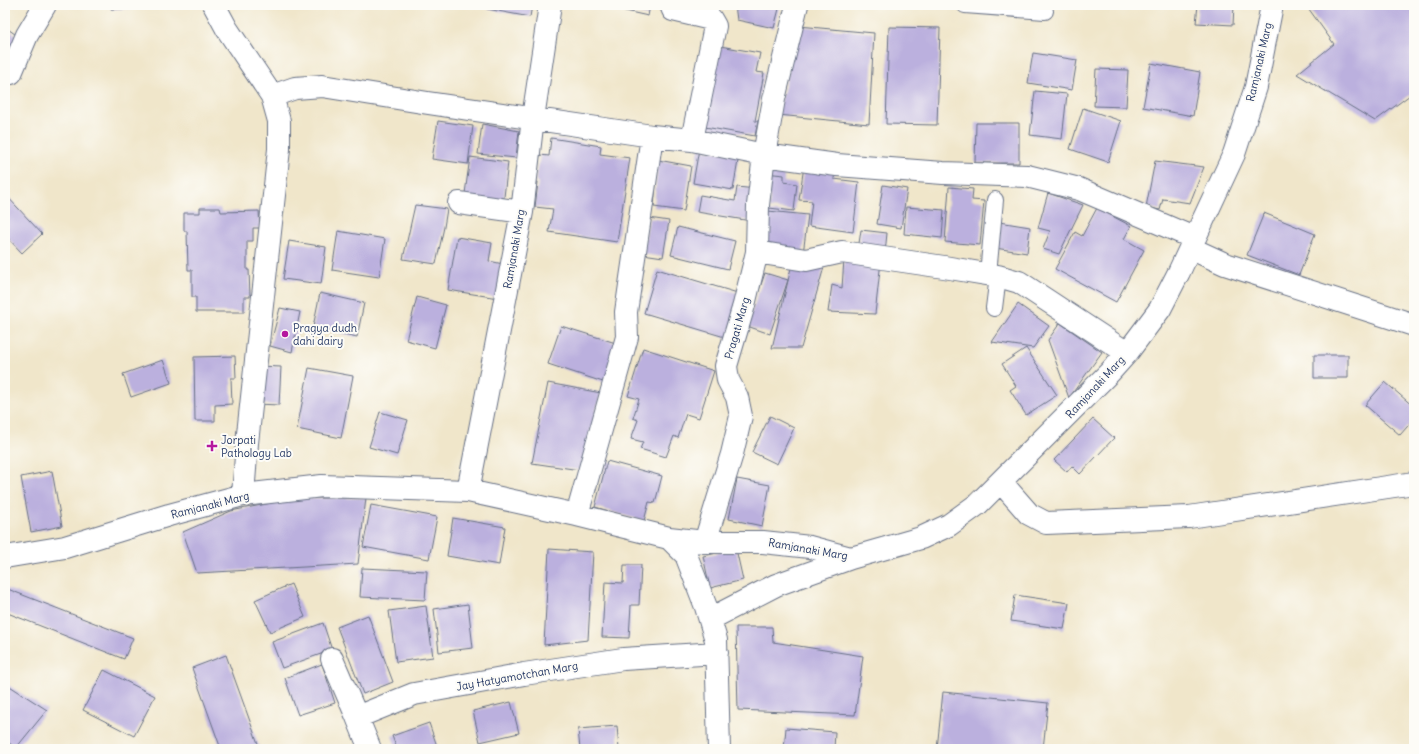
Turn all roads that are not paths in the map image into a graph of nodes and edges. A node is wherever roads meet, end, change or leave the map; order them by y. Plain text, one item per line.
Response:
1 (45, 5) edge
2 (214, 5) edge
3 (550, 5) edge
4 (671, 5) edge
5 (797, 5) edge
6 (965, 5) edge
7 (1272, 5) edge
8 (1045, 11) dead end
9 (5, 69) edge
10 (272, 96) junction
11 (533, 118) junction
12 (652, 136) junction
13 (692, 140) junction
14 (764, 155) junction
15 (995, 200) dead end
16 (458, 203) dead end
17 (522, 212) junction
18 (1192, 243) junction
19 (757, 252) junction
20 (993, 275) junction
21 (994, 308) dead end
22 (1414, 325) edge
23 (1127, 353) junction
24 (1001, 482) junction
25 (1414, 482) edge
26 (468, 491) junction
27 (243, 495) junction
28 (577, 515) junction
29 (670, 538) junction
30 (705, 542) junction
31 (5, 557) edge
32 (851, 558) junction
33 (710, 619) junction
34 (717, 653) junction
35 (332, 660) dead end
36 (357, 717) junction
37 (370, 749) edge
38 (719, 749) edge

1 - 9 street
2 - 10 street
3 - 11 street, Ramjanaki Marg
4 - 13 street
5 - 14 street, Pragati Marg
6 - 8 lane
7 - 18 street, Ramjanaki Marg
10 - 11 street
10 - 27 street
11 - 12 street
11 - 17 street, Ramjanaki Marg
12 - 13 street
12 - 28 street
13 - 14 street
14 - 18 street
14 - 19 street, Pragati Marg
15 - 20 lane
16 - 17 street
17 - 26 street, Ramjanaki Marg
18 - 22 street
18 - 23 street, Ramjanaki Marg
19 - 20 street, Ramjanaki Marg
19 - 30 street, Pragati Marg
20 - 21 lane
20 - 23 street, Ramjanaki Marg
23 - 24 street, Ramjanaki Marg
24 - 25 street
24 - 32 street, Ramjanaki Marg
26 - 27 street, Ramjanaki Marg
26 - 28 street, Ramjanaki Marg
27 - 31 street, Ramjanaki Marg
28 - 29 street, Ramjanaki Marg
29 - 30 street, Ramjanaki Marg
29 - 33 street
30 - 32 street, Ramjanaki Marg
32 - 33 street
33 - 34 street
34 - 36 street, Jay Hatyamotchan Marg
34 - 38 street
35 - 36 street
36 - 37 street

